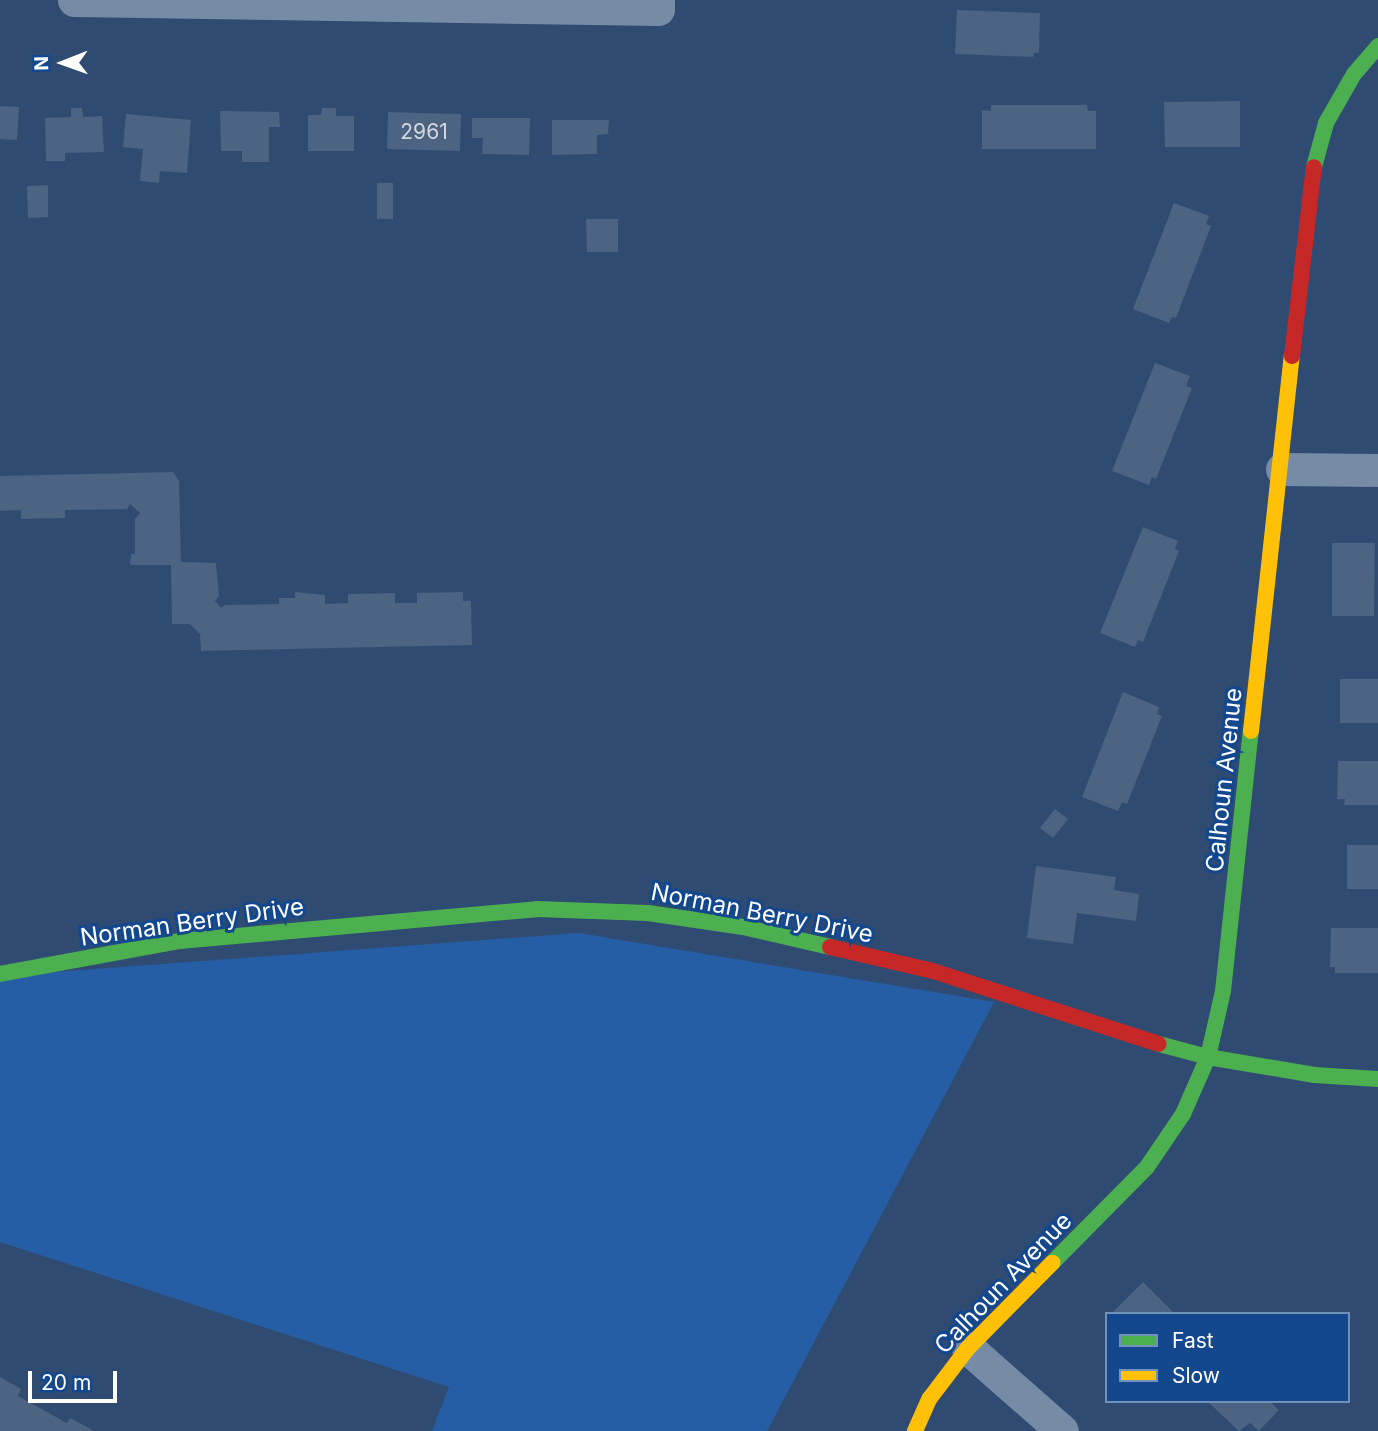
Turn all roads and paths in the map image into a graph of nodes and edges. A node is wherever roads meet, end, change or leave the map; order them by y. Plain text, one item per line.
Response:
1 (74, 0) edge
2 (658, 5) edge
3 (1378, 46) edge
4 (1282, 469) junction
5 (1378, 470) edge
6 (0, 974) edge
7 (1209, 1057) junction
8 (1378, 1079) edge
9 (968, 1348) junction
10 (915, 1431) edge
11 (1062, 1431) edge

1 - 2 street
3 - 4 street, Calhoun Avenue
4 - 5 street
4 - 7 street, Calhoun Avenue
6 - 7 street, Norman Berry Drive
7 - 8 street, Norman Berry Drive
7 - 9 street, Calhoun Avenue
9 - 10 street, Calhoun Avenue
9 - 11 street

